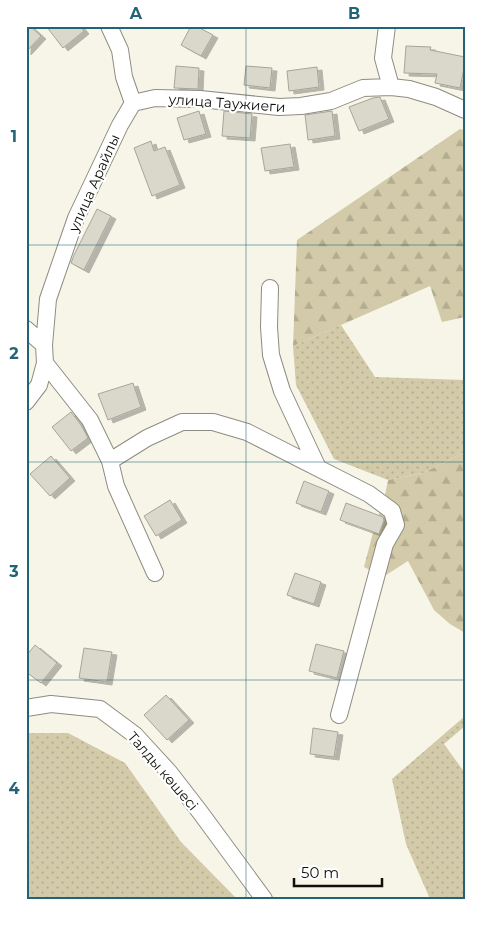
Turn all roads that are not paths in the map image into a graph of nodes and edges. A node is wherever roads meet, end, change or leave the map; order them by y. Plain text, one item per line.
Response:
1 (109, 26) edge
2 (387, 26) edge
3 (391, 87) junction
4 (133, 103) junction
5 (465, 110) edge
6 (270, 288) dead end
7 (26, 329) edge
8 (44, 345) junction
9 (45, 363) junction
10 (26, 402) edge
11 (110, 461) junction
12 (318, 468) junction
13 (154, 573) dead end
14 (26, 708) edge
15 (339, 715) dead end
16 (264, 899) edge

1 - 4 street
2 - 3 street
3 - 4 street, улица Таужиеги
3 - 5 street, улица Таужиеги
4 - 8 street, улица Арайлы
6 - 12 street
7 - 8 street
8 - 9 street, улица Арайлы
9 - 10 street
9 - 11 street
11 - 12 street
11 - 13 street
12 - 15 street
14 - 16 street, Талды көшесі

